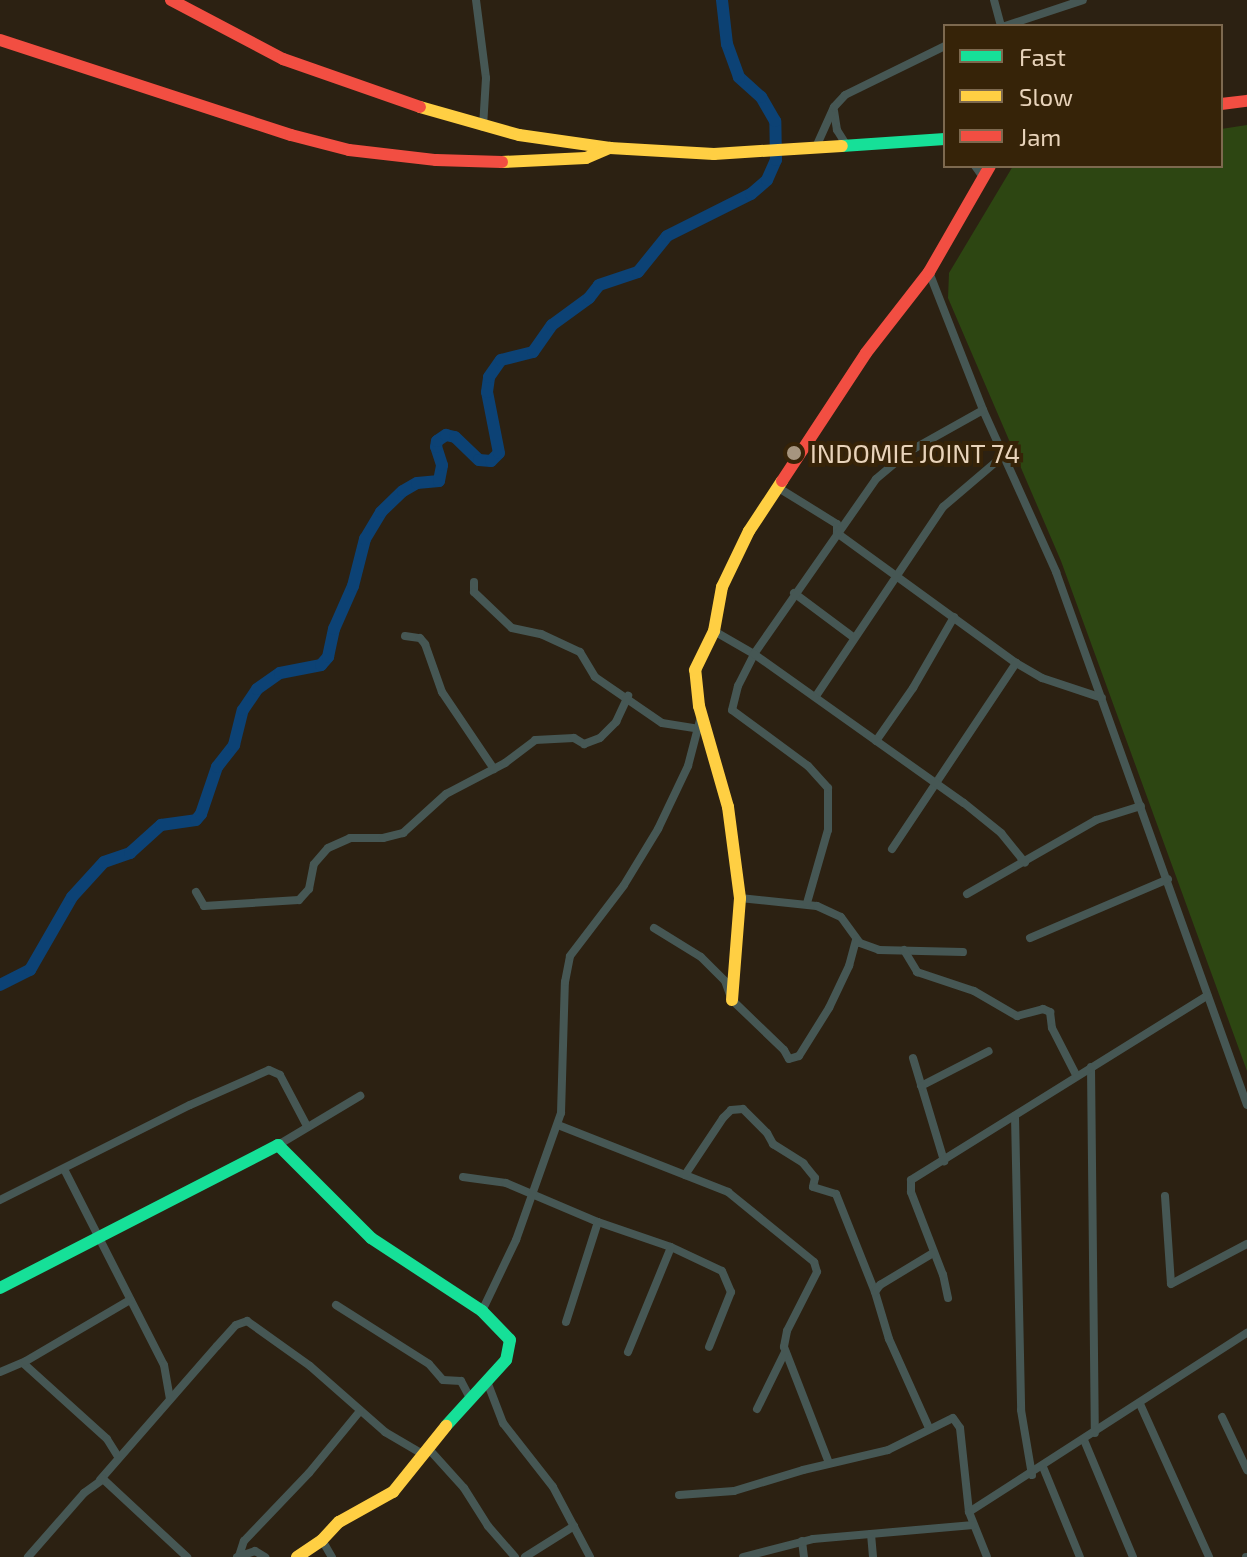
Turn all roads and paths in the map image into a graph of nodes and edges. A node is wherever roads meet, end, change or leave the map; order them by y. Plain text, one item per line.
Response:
1 (171, 0) edge
2 (476, 0) edge
3 (994, 0) edge
4 (1077, 1) edge
5 (1002, 24) edge
6 (1009, 24) edge
7 (0, 40) edge
8 (943, 47) edge
9 (1247, 101) edge
10 (1223, 104) edge
11 (834, 107) junction
12 (483, 127) junction
13 (943, 139) edge
14 (816, 147) junction
15 (847, 147) junction
16 (610, 148) junction
17 (983, 170) edge
18 (929, 272) junction
19 (983, 410) junction
20 (1003, 456) junction
21 (777, 487) junction
22 (837, 533) junction
23 (898, 574) junction
24 (474, 582) dead end
25 (794, 593) junction
26 (954, 617) junction
27 (714, 631) junction
28 (405, 636) dead end
29 (853, 637) junction
30 (754, 654) junction
31 (1016, 663) junction
32 (628, 696) junction
33 (816, 696) junction
34 (1102, 698) junction
35 (702, 716) junction
36 (698, 729) junction
37 (876, 741) junction
38 (494, 769) junction
39 (936, 782) junction
40 (1141, 806) junction
41 (892, 849) dead end
42 (1025, 863) junction
43 (1168, 879) junction
44 (196, 892) dead end
45 (967, 894) dead end
46 (740, 898) junction
47 (807, 903) junction
48 (654, 928) dead end
49 (1030, 938) dead end
50 (856, 940) junction
51 (904, 950) junction
52 (963, 952) dead end
53 (1207, 996) junction
54 (732, 1000) junction
55 (989, 1051) dead end
56 (913, 1058) dead end
57 (1091, 1067) junction
58 (1076, 1075) junction
59 (921, 1086) junction
60 (360, 1096) dead end
61 (1247, 1105) edge
62 (1015, 1116) junction
63 (558, 1125) junction
64 (307, 1126) junction
65 (278, 1145) junction
66 (944, 1161) junction
67 (64, 1169) junction
68 (685, 1175) junction
69 (463, 1177) dead end
70 (534, 1194) junction
71 (1165, 1196) dead end
72 (0, 1200) edge
73 (598, 1222) junction
74 (97, 1236) junction
75 (1247, 1244) edge
76 (671, 1247) junction
77 (933, 1253) junction
78 (0, 1288) edge
79 (875, 1292) junction
80 (948, 1298) dead end
81 (130, 1300) junction
82 (336, 1305) dead end
83 (482, 1311) junction
84 (566, 1322) dead end
85 (1247, 1333) edge
86 (709, 1347) dead end
87 (628, 1352) dead end
88 (785, 1352) junction
89 (23, 1363) junction
90 (0, 1372) edge
91 (488, 1384) junction
92 (170, 1399) junction
93 (471, 1401) junction
94 (1140, 1404) junction
95 (757, 1409) dead end
96 (360, 1411) junction
97 (1222, 1417) dead end
98 (929, 1428) junction
99 (1095, 1433) junction
100 (1084, 1440) junction
101 (424, 1450) junction
102 (119, 1458) junction
103 (829, 1463) junction
104 (1043, 1467) junction
105 (1247, 1470) edge
106 (1032, 1475) junction
107 (100, 1480) junction
108 (679, 1495) dead end
109 (969, 1512) junction
110 (973, 1525) junction
111 (574, 1526) junction
112 (871, 1534) junction
113 (322, 1540) junction
114 (802, 1541) junction
115 (238, 1556) edge
116 (28, 1557) edge
117 (187, 1557) edge
118 (265, 1557) edge
119 (297, 1557) edge
120 (332, 1557) edge
121 (515, 1557) edge
122 (525, 1557) edge
123 (590, 1557) edge
124 (743, 1557) edge
125 (804, 1557) edge
126 (873, 1557) edge
127 (987, 1557) edge
128 (1080, 1557) edge
129 (1133, 1557) edge
130 (1209, 1557) edge

1 - 12 street
2 - 12 street
3 - 5 street
4 - 6 street
7 - 16 street
8 - 11 street
9 - 10 street
11 - 14 street
11 - 15 street
12 - 16 street
13 - 15 street
14 - 15 street
14 - 16 street
17 - 18 street
18 - 19 street
18 - 21 street
19 - 20 street
19 - 22 street
20 - 23 street
20 - 34 street
21 - 22 street
21 - 27 street
22 - 23 street
22 - 25 street
23 - 26 street
23 - 29 street
24 - 32 street
25 - 29 street
25 - 30 street
26 - 31 street
26 - 37 street
27 - 30 street
27 - 35 street
28 - 38 street
29 - 33 street
30 - 33 street
30 - 47 street
31 - 34 street
31 - 39 street
32 - 36 street
32 - 38 street
33 - 37 street
34 - 40 street
35 - 36 street
35 - 46 street
36 - 63 street
37 - 39 street
38 - 44 street
39 - 41 street
39 - 42 street
40 - 42 street
40 - 43 street
42 - 45 street
43 - 49 street
43 - 53 street
46 - 47 street
46 - 54 street
47 - 50 street
48 - 54 street
50 - 51 street
50 - 54 street
51 - 52 street
51 - 58 street
53 - 57 street
53 - 61 street
55 - 59 street
56 - 59 street
57 - 58 street
57 - 99 street
58 - 62 street
59 - 66 street
60 - 64 street
62 - 66 street
62 - 106 street
63 - 68 street
63 - 70 street
64 - 65 street
64 - 67 street
65 - 74 street
65 - 83 street
66 - 77 street
67 - 72 street
67 - 74 street
68 - 79 street
68 - 88 street
69 - 70 street
70 - 73 street
70 - 83 street
71 - 75 street
73 - 76 street
73 - 84 street
74 - 78 street
74 - 81 street
76 - 86 street
76 - 87 street
77 - 79 street
77 - 80 street
79 - 98 street
81 - 89 street
81 - 92 street
82 - 93 street
83 - 91 street
85 - 94 street
88 - 95 street
88 - 103 street
89 - 90 street
89 - 102 street
91 - 93 street
91 - 111 street
92 - 96 street
92 - 102 street
93 - 101 street
94 - 99 street
94 - 130 street
96 - 101 street
96 - 115 street
97 - 105 street
98 - 103 street
98 - 109 street
99 - 100 street
100 - 104 street
100 - 129 street
101 - 113 street
101 - 121 street
102 - 107 street
103 - 108 street
104 - 106 street
104 - 128 street
106 - 109 street
107 - 116 street
107 - 117 street
109 - 110 street
110 - 112 street
110 - 127 street
111 - 122 street
111 - 123 street
112 - 114 street
112 - 126 street
113 - 119 street
113 - 120 street
114 - 124 street
114 - 125 street
115 - 118 street

